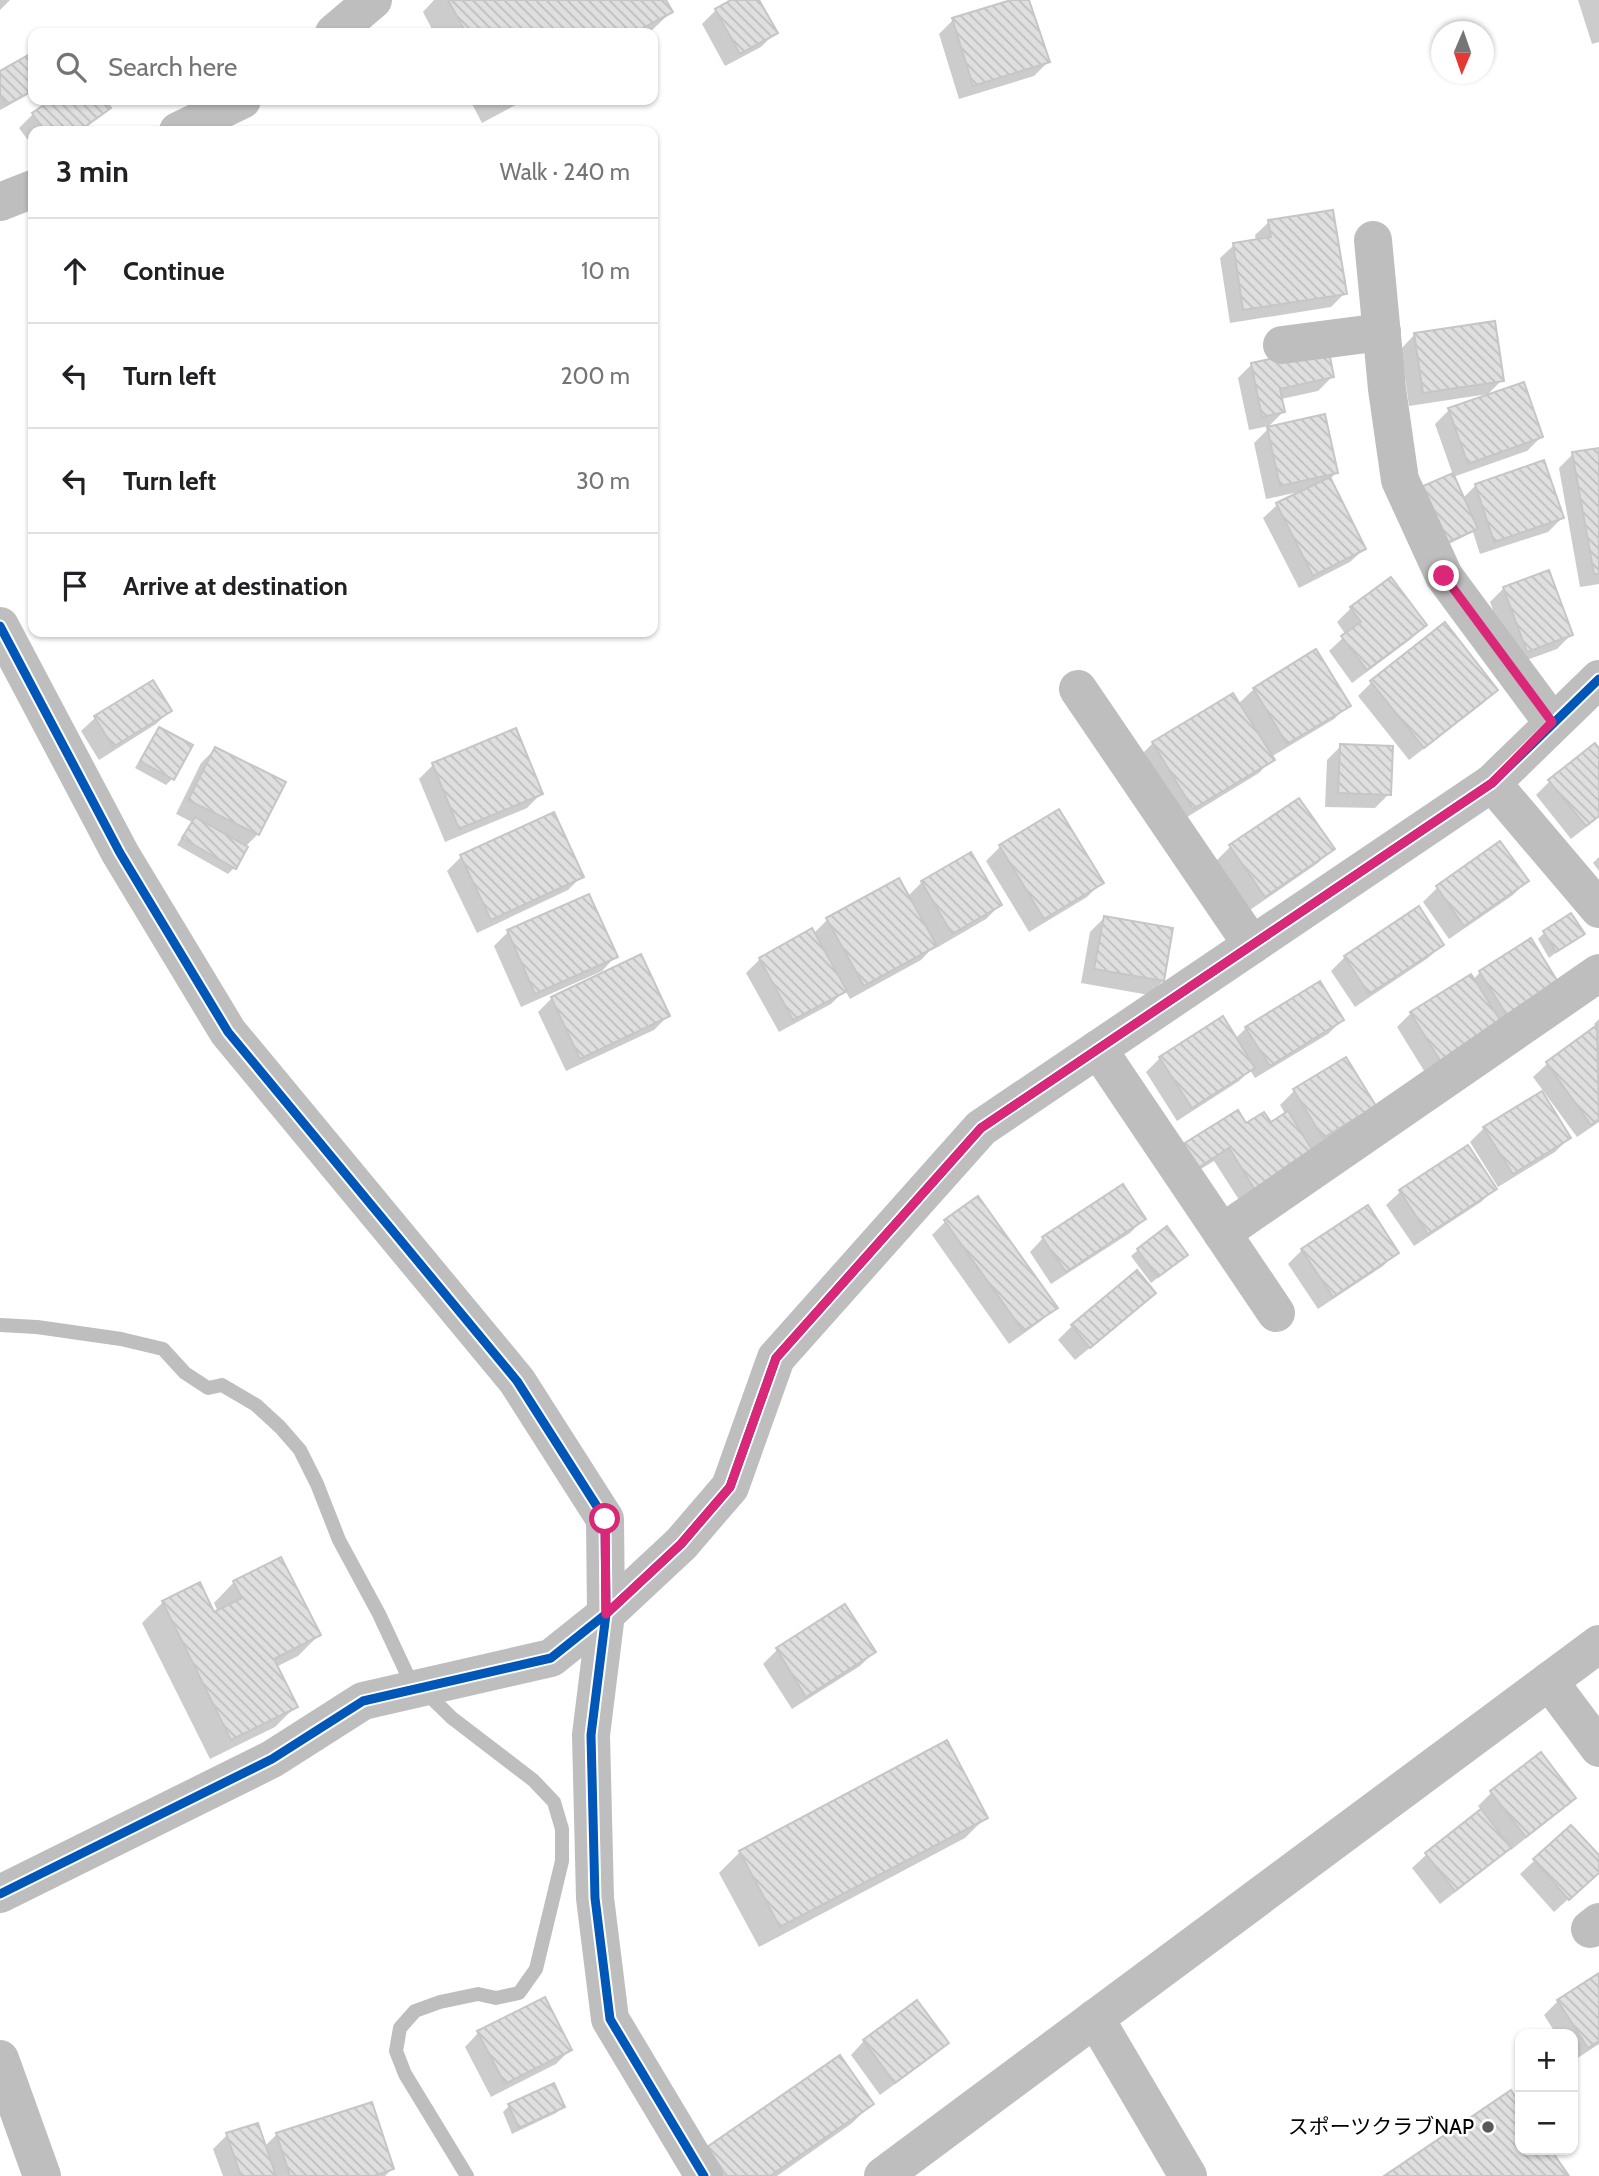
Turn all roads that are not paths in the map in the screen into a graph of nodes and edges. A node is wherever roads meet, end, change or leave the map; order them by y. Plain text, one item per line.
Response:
1 (373, 0) edge
2 (340, 28) edge
3 (232, 105) edge
4 (188, 126) edge
5 (28, 191) edge
6 (0, 202) edge
7 (1373, 240) dead end
8 (1382, 332) junction
9 (1282, 345) dead end
10 (0, 626) edge
11 (1599, 679) edge
12 (1078, 689) dead end
13 (1552, 722) junction
14 (1492, 783) junction
15 (1599, 909) edge
16 (1252, 945) junction
17 (1599, 973) edge
18 (1098, 1049) junction
19 (1222, 1233) junction
20 (1276, 1313) dead end
21 (606, 1614) junction
22 (1599, 1644) edge
23 (1549, 1681) junction
24 (1599, 1748) edge
25 (0, 1894) edge
26 (1095, 2018) junction
27 (0, 2059) edge
28 (42, 2176) edge
29 (704, 2176) edge
30 (883, 2176) edge
31 (1188, 2176) edge

1 - 2 street
3 - 4 street
5 - 6 street
7 - 8 street
8 - 9 street
8 - 13 street
10 - 21 street
11 - 13 street
12 - 16 street
13 - 14 street
14 - 15 street
14 - 16 street
16 - 18 street
17 - 19 street
18 - 19 street
18 - 21 street
19 - 20 street
21 - 25 street
21 - 29 street
22 - 23 street
23 - 24 street
23 - 26 street
26 - 30 street
26 - 31 street
27 - 28 street

